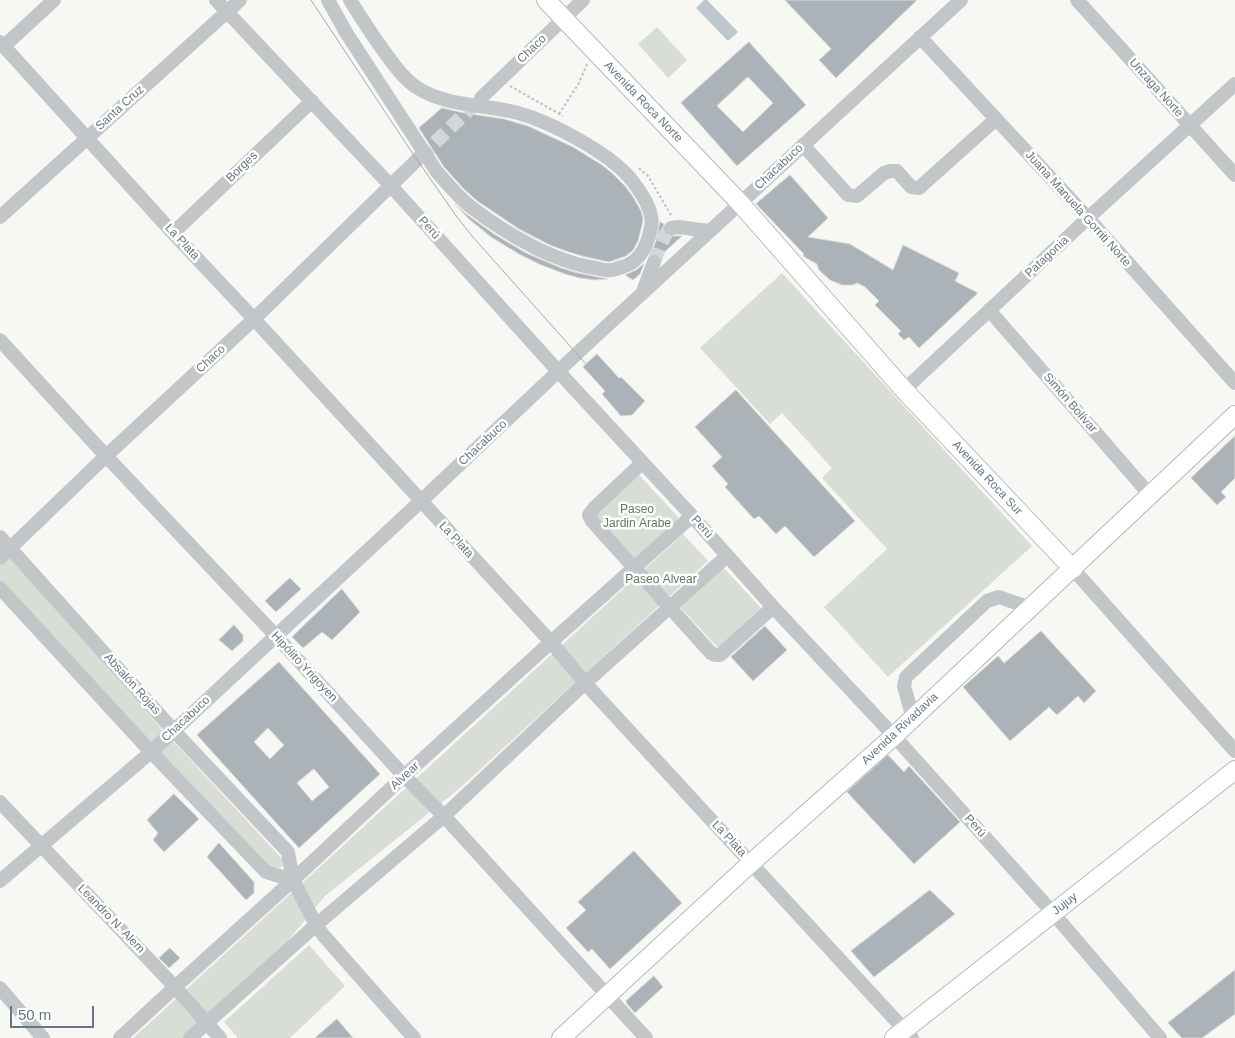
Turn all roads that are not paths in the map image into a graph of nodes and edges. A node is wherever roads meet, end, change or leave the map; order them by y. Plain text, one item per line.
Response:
1 (54, 0) edge
2 (216, 0) edge
3 (240, 0) edge
4 (328, 0) edge
5 (350, 0) edge
6 (546, 0) edge
7 (583, 0) edge
8 (961, 0) edge
9 (1076, 0) edge
10 (227, 12) junction
11 (563, 18) junction
12 (920, 37) junction
13 (2, 44) edge
14 (1235, 84) edge
15 (481, 98) tunnel mouth
16 (312, 101) junction
17 (996, 119) junction
18 (1190, 125) junction
19 (87, 138) junction
20 (803, 144) junction
21 (420, 157) tunnel mouth
22 (1235, 175) edge
23 (391, 186) junction
24 (740, 203) junction
25 (0, 218) edge
26 (1088, 218) junction
27 (671, 228) dead end
28 (709, 231) junction
29 (173, 233) junction
30 (654, 262) tunnel mouth
31 (643, 292) junction
32 (989, 310) junction
33 (254, 319) junction
34 (0, 340) edge
35 (558, 371) junction
36 (1235, 382) edge
37 (904, 390) junction
38 (1235, 415) edge
39 (106, 456) junction
40 (642, 463) junction
41 (1150, 495) junction
42 (421, 501) junction
43 (692, 516) junction
44 (0, 537) edge
45 (5, 554) edge
46 (727, 556) junction
47 (634, 568) junction
48 (1073, 569) junction
49 (0, 588) edge
50 (670, 607) junction
51 (773, 607) junction
52 (1031, 608) junction
53 (276, 636) junction
54 (551, 642) junction
55 (585, 683) junction
56 (913, 718) junction
57 (174, 731) junction
58 (894, 736) junction
59 (1235, 751) edge
60 (151, 752) junction
61 (1235, 770) edge
62 (404, 776) junction
63 (0, 802) edge
64 (444, 816) junction
65 (41, 846) junction
66 (751, 863) junction
67 (293, 880) junction
68 (0, 881) edge
69 (1053, 913) junction
70 (316, 925) junction
71 (175, 987) junction
72 (0, 988) edge
73 (607, 996) junction
74 (207, 1023) junction
75 (904, 1035) edge
76 (43, 1038) edge
77 (120, 1038) edge
78 (190, 1038) edge
79 (220, 1038) edge
80 (414, 1038) edge
81 (561, 1038) edge
82 (646, 1038) edge
83 (1160, 1038) edge

1 - 13 street
2 - 10 street, Perú
3 - 10 street, Santa Cruz
4 - 5 street, bridge
6 - 11 main road, Avenida Roca Norte
7 - 11 street, Chaco
8 - 12 street, Chacabuco
9 - 18 street, Unzaga Norte
10 - 16 street, Perú
10 - 19 street, Santa Cruz
11 - 15 street, Chaco
11 - 24 main road, Avenida Roca Norte
12 - 17 street, Juana Manuela Gorriti Norte
12 - 20 street, Chacabuco
13 - 19 street, La Plata
14 - 18 street, Patagonia
16 - 23 street, Perú
16 - 29 street, Borges
17 - 20 street
17 - 26 street, Juana Manuela Gorriti Norte
18 - 22 street, Unzaga Norte
18 - 26 street, Patagonia
19 - 25 street, Santa Cruz
19 - 29 street, La Plata
20 - 24 street, Chacabuco
21 - 23 street, Chaco
23 - 33 street, Chaco
23 - 35 street, Perú
24 - 28 street, Chacabuco
24 - 37 main road, Avenida Roca Sur
26 - 32 street, Patagonia
26 - 36 street, Juana Manuela Gorriti Norte
27 - 28 street
28 - 31 street, Chacabuco
29 - 33 street, La Plata
30 - 31 street
31 - 35 street, Chacabuco
32 - 37 street, Patagonia
32 - 41 street, Simón Bolívar
33 - 39 street, Chaco
33 - 42 street, La Plata
34 - 39 street, Hipólito Yrigoyen
35 - 40 street, Perú
35 - 42 street, Chacabuco
37 - 48 main road, Avenida Roca Sur
38 - 41 main road, Avenida Rivadavia
39 - 45 street, Chaco
39 - 53 street, Hipólito Yrigoyen
40 - 43 street, Perú
40 - 47 street
41 - 48 main road, Avenida Rivadavia
42 - 53 street, Chacabuco
42 - 54 street, La Plata
43 - 46 street, Perú
43 - 47 street, Alvear
44 - 45 street, Absalón Rojas
45 - 57 street, Absalón Rojas
46 - 50 street
46 - 51 street, Perú
47 - 50 street
47 - 54 street, Alvear
48 - 52 main road, Avenida Rivadavia
48 - 59 street, Avenida Roca Sur
49 - 60 street
50 - 51 street
50 - 55 street
51 - 58 street, Perú
52 - 56 main road, Avenida Rivadavia
52 - 56 street
53 - 57 street, Chacabuco
53 - 62 street, Hipólito Yrigoyen
54 - 55 street, La Plata
54 - 62 street, Alvear
55 - 64 street
55 - 66 street, La Plata
56 - 58 main road, Avenida Rivadavia
57 - 60 street, Chacabuco
57 - 67 street, Absalón Rojas
58 - 66 main road, Avenida Rivadavia
58 - 69 street, Perú
60 - 65 street, Chacabuco
60 - 67 street
61 - 69 main road, Jujuy
62 - 64 street, Hipólito Yrigoyen
62 - 67 street, Alvear
63 - 65 street, Leandro N. Alem
64 - 70 street
64 - 73 street, Hipólito Yrigoyen
65 - 68 street, Chacabuco
65 - 71 street, Leandro N. Alem
66 - 73 main road, Avenida Rivadavia
66 - 75 street, La Plata
67 - 70 street, Absalón Rojas
67 - 71 street, Alvear
69 - 75 main road, Jujuy
69 - 83 street, Perú
70 - 74 street
70 - 80 street, Absalón Rojas
71 - 74 street, Leandro N. Alem
71 - 77 street, Alvear
72 - 76 street
73 - 81 main road, Avenida Rivadavia
73 - 82 street, Hipólito Yrigoyen
74 - 78 street
74 - 79 street, Leandro N. Alem

